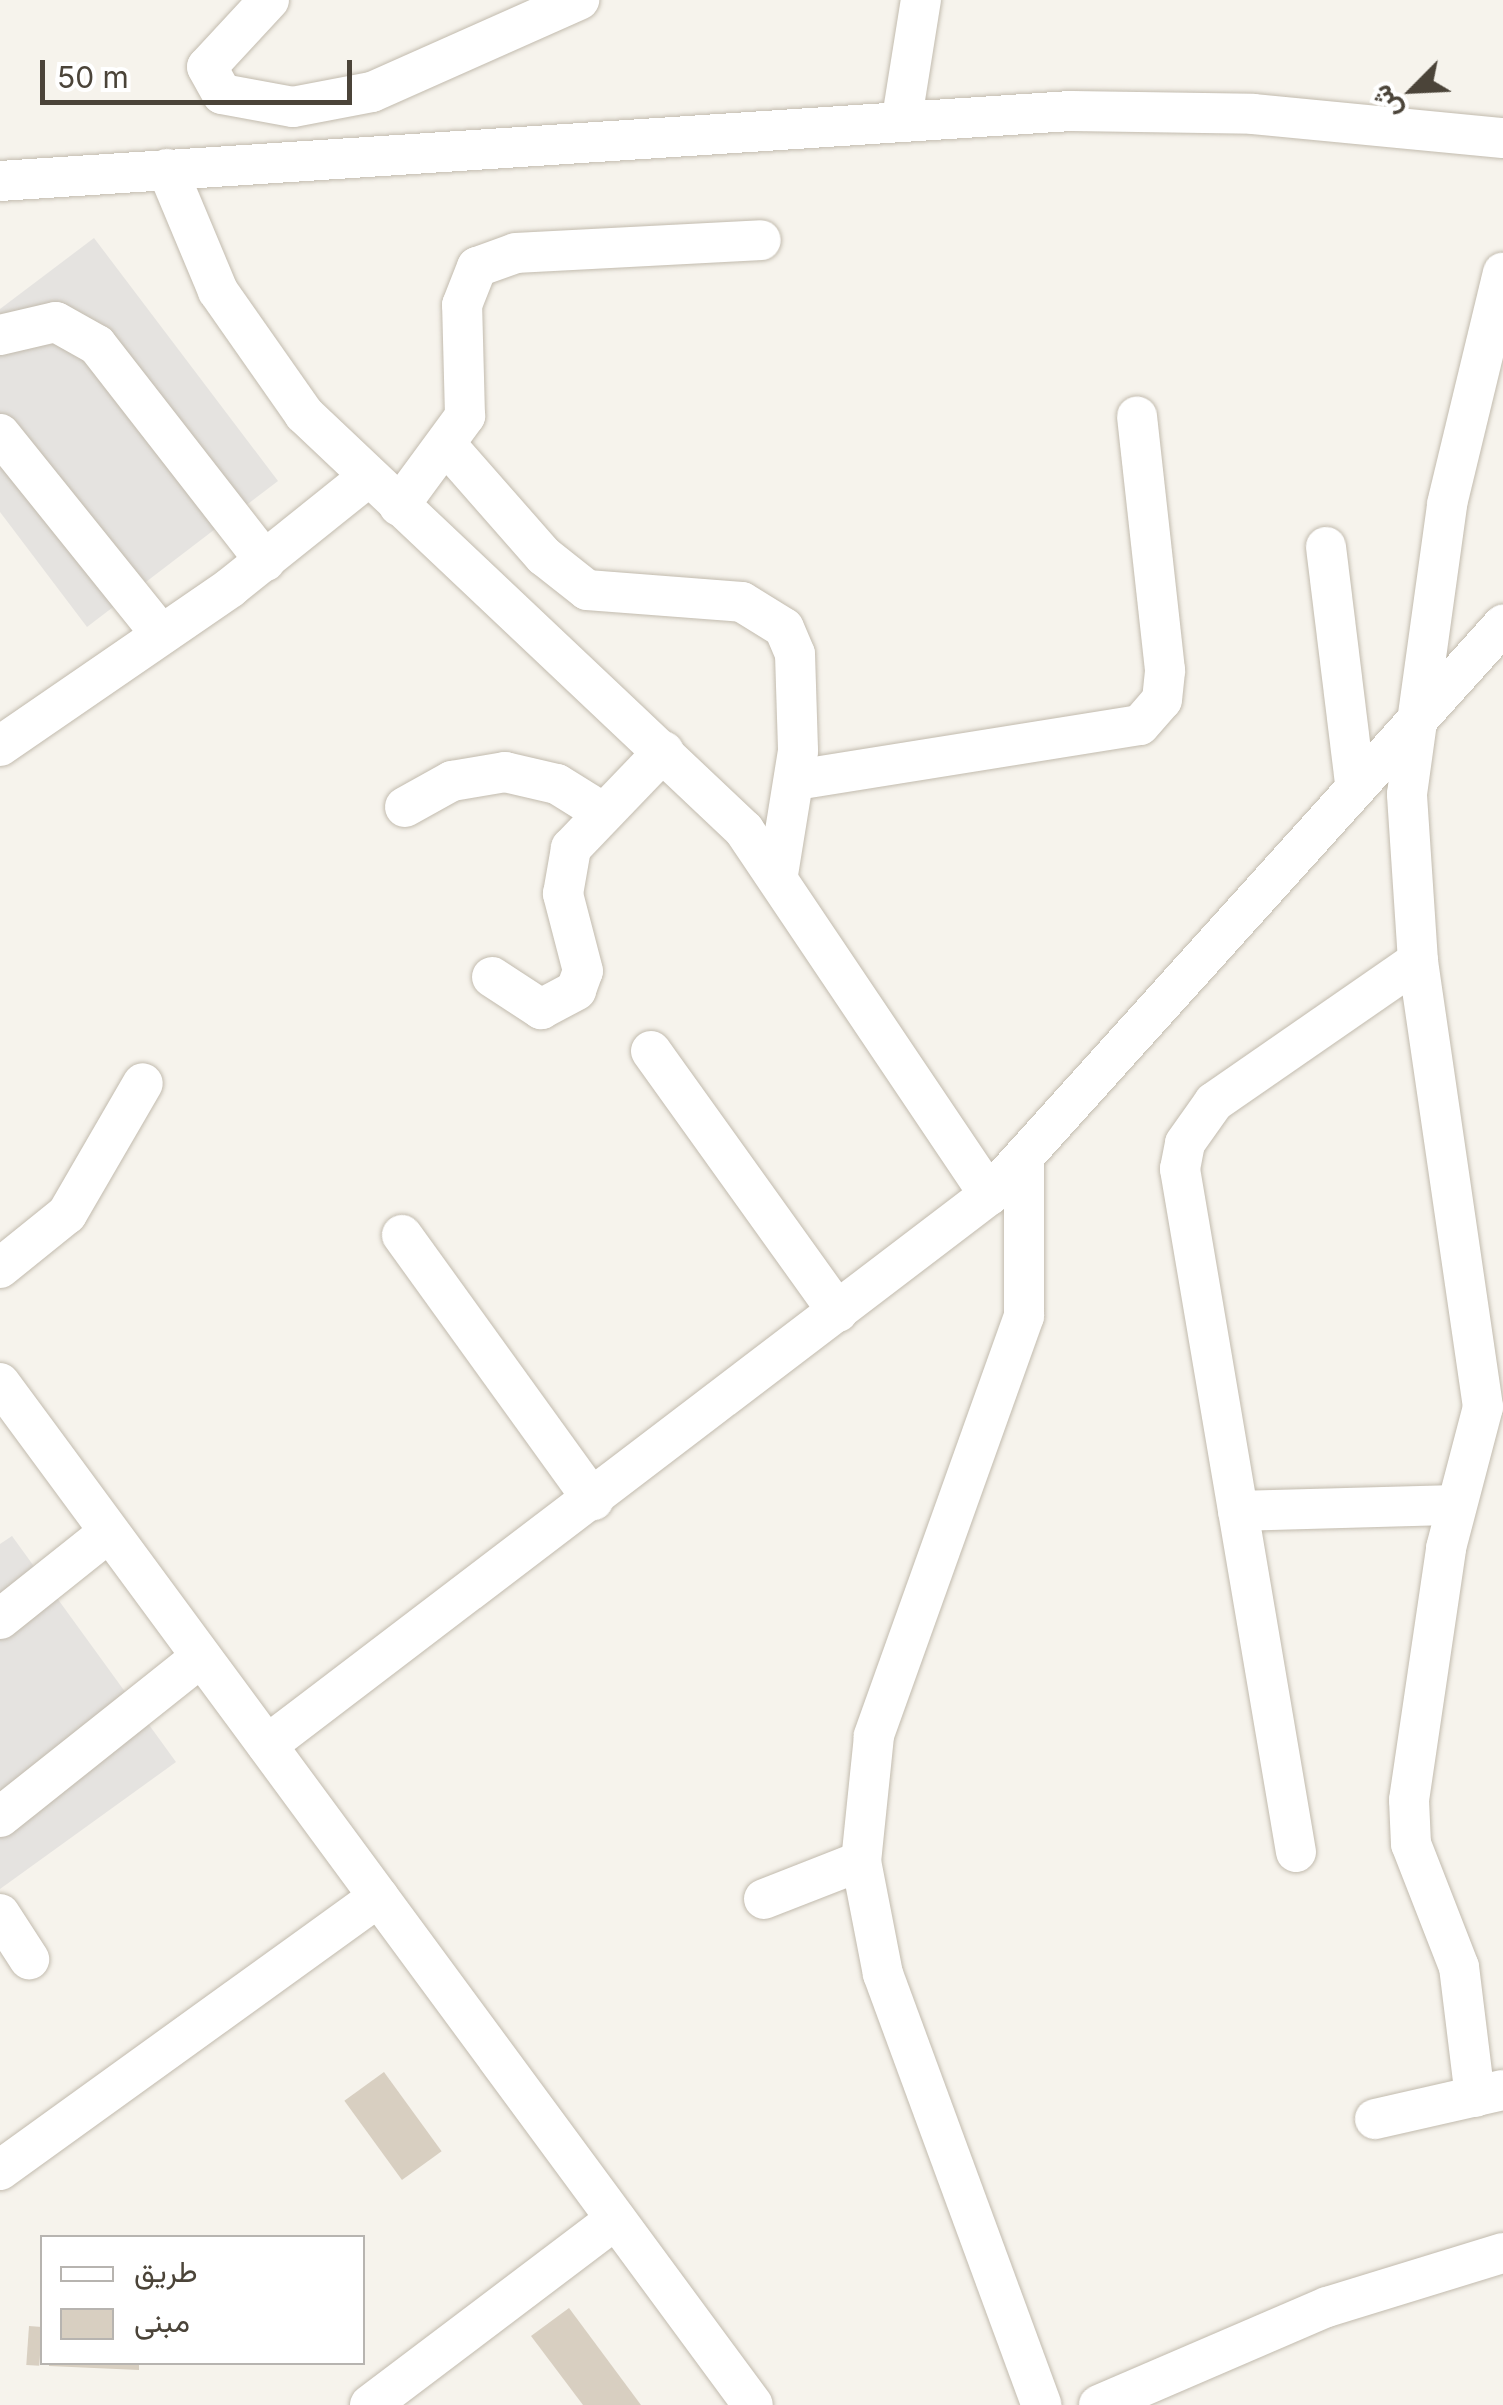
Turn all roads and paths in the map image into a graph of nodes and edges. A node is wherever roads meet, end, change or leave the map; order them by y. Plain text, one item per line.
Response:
1 (270, 0) edge
2 (921, 0) edge
3 (575, 1) edge
4 (902, 118) junction
5 (1503, 138) edge
6 (167, 169) junction
7 (0, 181) edge
8 (761, 240) dead end
9 (1500, 287) edge
10 (0, 335) edge
11 (1503, 345) edge
12 (1137, 417) dead end
13 (0, 434) edge
14 (449, 448) junction
15 (366, 478) junction
16 (399, 506) junction
17 (1326, 547) dead end
18 (265, 561) junction
19 (1503, 626) edge
20 (161, 634) junction
21 (1418, 713) junction
22 (0, 746) edge
23 (664, 751) junction
24 (796, 780) junction
25 (1355, 783) junction
26 (405, 806) dead end
27 (602, 812) junction
28 (778, 874) junction
29 (1418, 961) junction
30 (492, 977) dead end
31 (651, 1051) dead end
32 (143, 1082) dead end
33 (1024, 1160) junction
34 (989, 1195) junction
35 (402, 1235) dead end
36 (0, 1268) edge
37 (838, 1312) junction
38 (0, 1383) edge
39 (1491, 1443) edge
40 (593, 1500) junction
41 (1455, 1505) junction
42 (1238, 1511) junction
43 (110, 1532) junction
44 (0, 1619) edge
45 (201, 1658) junction
46 (267, 1745) junction
47 (0, 1817) edge
48 (1296, 1852) dead end
49 (861, 1861) junction
50 (378, 1897) junction
51 (764, 1900) dead end
52 (0, 1914) edge
53 (29, 1959) dead end
54 (1489, 2094) edge
55 (1375, 2119) dead end
56 (0, 2170) edge
57 (616, 2219) junction
58 (1503, 2253) edge
59 (370, 2405) edge
60 (753, 2405) edge
61 (1042, 2405) edge
62 (1100, 2405) edge

1 - 3 lane
2 - 4 lane
4 - 5 lane
4 - 6 lane
6 - 7 lane
6 - 15 lane
8 - 14 lane
9 - 11 lane
9 - 21 lane
10 - 18 lane
12 - 24 lane
13 - 20 lane
14 - 16 lane
14 - 24 lane
15 - 16 lane
15 - 18 lane
16 - 23 lane
17 - 25 lane
18 - 20 lane
19 - 21 lane
20 - 22 lane
21 - 25 lane
21 - 29 lane
23 - 27 lane
23 - 28 lane
24 - 28 lane
25 - 33 lane
26 - 27 lane
27 - 30 lane
28 - 34 lane
29 - 39 lane
29 - 42 lane
31 - 37 lane
32 - 36 lane
33 - 34 lane
33 - 49 lane
34 - 37 lane
35 - 40 lane
37 - 40 lane
38 - 43 lane
39 - 41 lane
40 - 46 lane
41 - 42 lane
41 - 54 lane
42 - 48 lane
43 - 44 lane
43 - 45 lane
45 - 46 lane
45 - 47 lane
46 - 50 lane
49 - 51 lane
49 - 61 lane
50 - 56 lane
50 - 57 lane
52 - 53 lane
54 - 55 lane
57 - 59 lane
57 - 60 lane
58 - 62 lane

